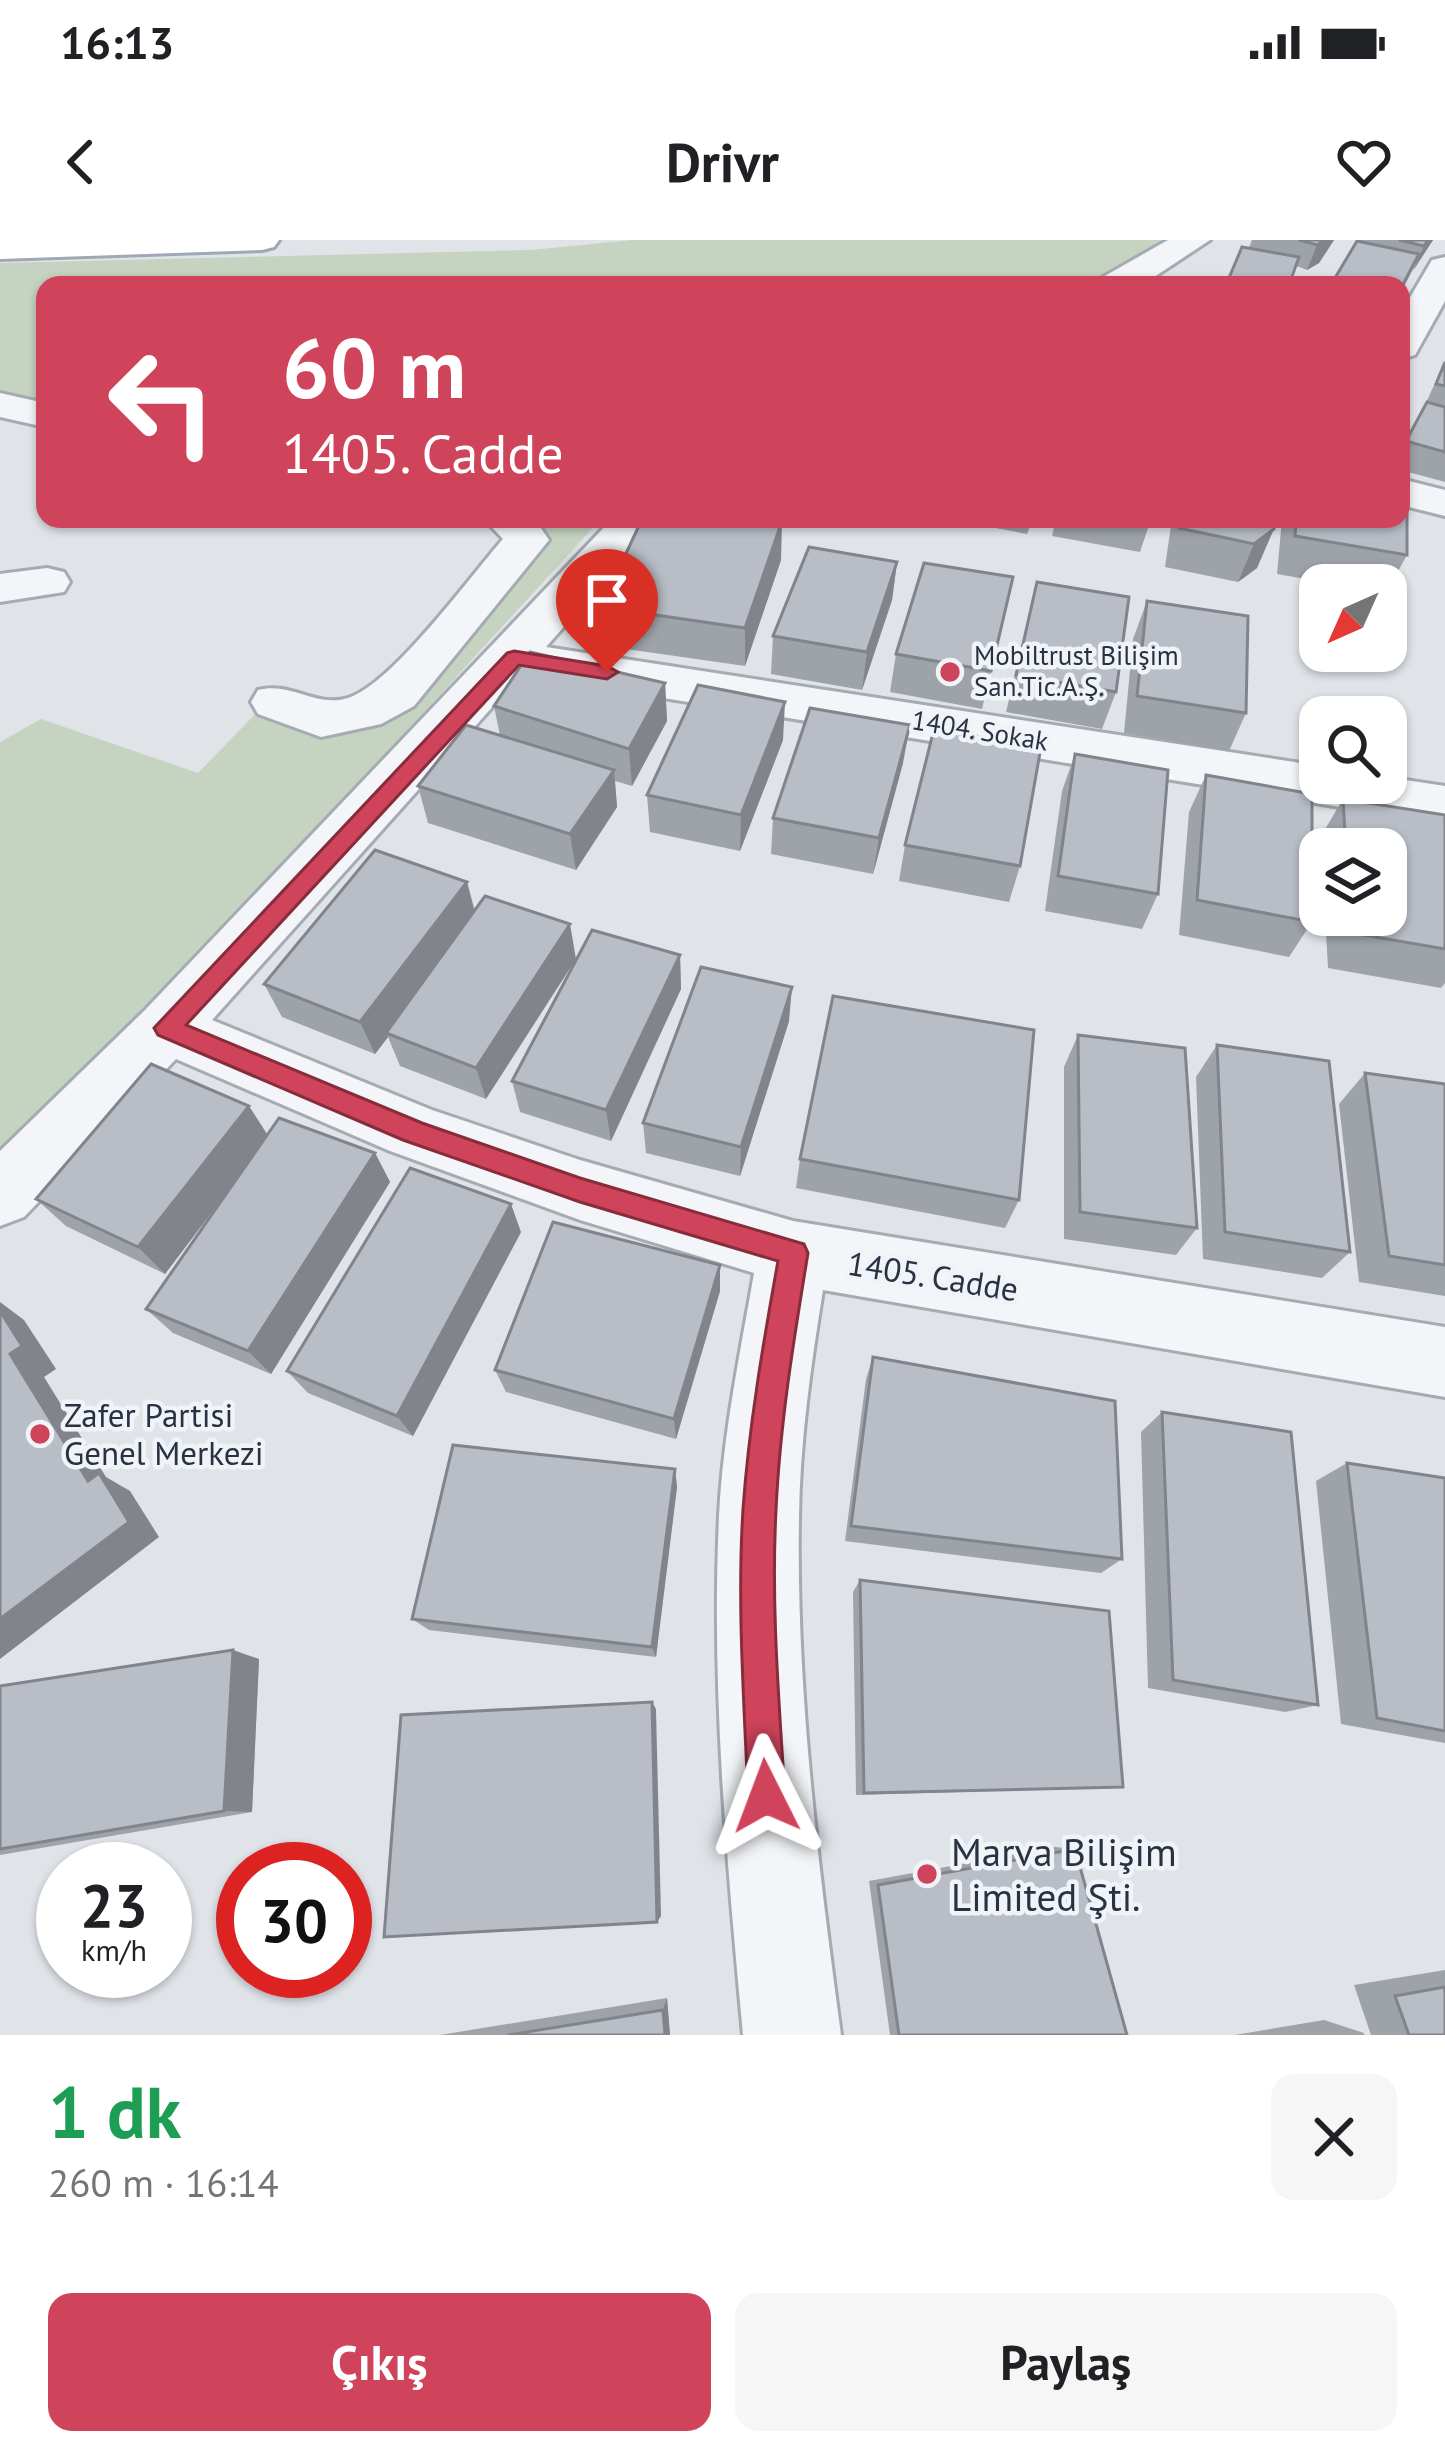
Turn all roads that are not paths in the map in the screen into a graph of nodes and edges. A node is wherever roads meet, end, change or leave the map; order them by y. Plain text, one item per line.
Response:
1 (262, 240) edge
2 (1193, 240) edge
3 (0, 248) edge
4 (1445, 268) edge
5 (1131, 276) edge
6 (1410, 331) edge
7 (0, 405) edge
8 (36, 413) edge
9 (1410, 494) edge
10 (1445, 502) edge
11 (518, 528) edge
12 (629, 528) edge
13 (47, 583) dead end
14 (0, 588) edge
15 (514, 658) junction
16 (276, 702) dead end
17 (1445, 805) edge
18 (167, 1028) junction
19 (0, 1196) edge
20 (794, 1253) junction
21 (1445, 1362) edge
22 (792, 2035) edge

1 - 3 main road
2 - 5 street
4 - 6 street
7 - 8 street
9 - 10 street
11 - 16 street
12 - 15 street
13 - 14 street
15 - 17 street, 1404. Sokak
15 - 18 street
18 - 19 street
18 - 20 street, 1405. Cadde
20 - 21 street, 1405. Cadde
20 - 22 street

